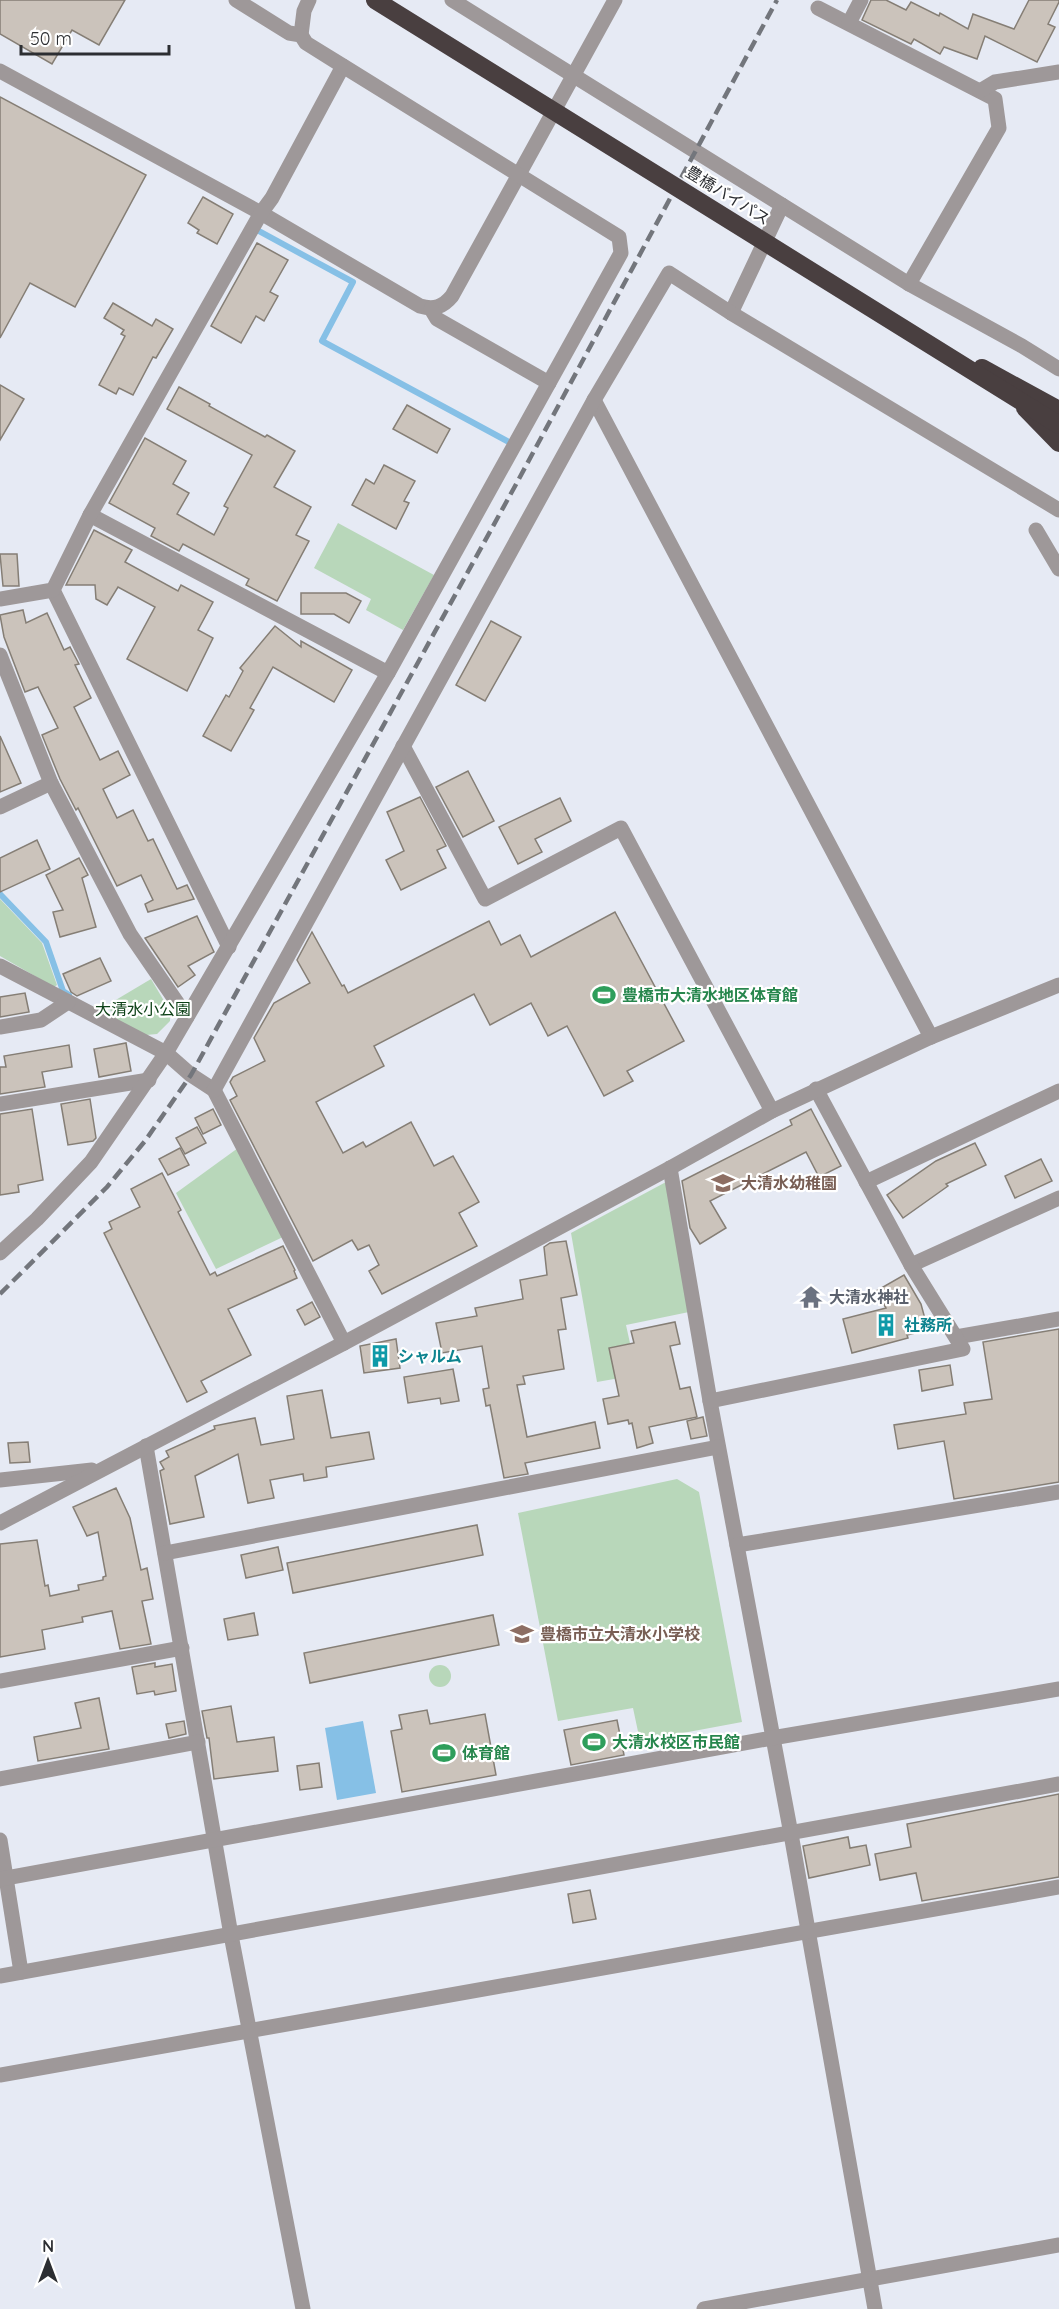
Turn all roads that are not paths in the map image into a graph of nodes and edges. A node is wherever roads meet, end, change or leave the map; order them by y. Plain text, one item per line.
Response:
1 (236, 0) edge
2 (309, 0) edge
3 (375, 0) edge
4 (452, 0) edge
5 (615, 0) edge
6 (861, 0) edge
7 (818, 8) dead end
8 (849, 23) junction
9 (302, 35) junction
10 (343, 66) junction
11 (0, 71) edge
12 (1059, 72) edge
13 (574, 75) junction
14 (980, 91) junction
15 (519, 175) junction
16 (782, 205) junction
17 (261, 213) junction
18 (909, 284) junction
19 (431, 309) junction
20 (731, 313) junction
21 (889, 318) junction
22 (1059, 369) edge
23 (549, 383) junction
24 (1014, 397) junction
25 (594, 400) junction
26 (1059, 410) edge
27 (1059, 425) edge
28 (1059, 443) edge
29 (1059, 510) edge
30 (90, 515) junction
31 (1036, 530) dead end
32 (1059, 569) edge
33 (53, 590) junction
34 (0, 599) edge
35 (0, 655) edge
36 (388, 673) junction
37 (403, 746) junction
38 (51, 783) junction
39 (0, 807) edge
40 (230, 947) junction
41 (0, 966) edge
42 (1058, 989) edge
43 (68, 1002) junction
44 (187, 1017) junction
45 (0, 1027) edge
46 (931, 1036) junction
47 (166, 1053) junction
48 (149, 1080) junction
49 (816, 1089) junction
50 (214, 1090) junction
51 (1059, 1091) edge
52 (0, 1104) edge
53 (772, 1111) junction
54 (670, 1168) junction
55 (866, 1182) junction
56 (1059, 1198) edge
57 (0, 1253) edge
58 (911, 1265) junction
59 (1059, 1319) edge
60 (956, 1337) junction
61 (344, 1343) junction
62 (710, 1401) junction
63 (146, 1446) junction
64 (718, 1447) junction
65 (101, 1469) junction
66 (0, 1480) edge
67 (1059, 1492) edge
68 (0, 1523) edge
69 (737, 1545) junction
70 (165, 1553) junction
71 (182, 1648) junction
72 (0, 1681) edge
73 (1059, 1689) edge
74 (772, 1738) junction
75 (198, 1742) junction
76 (0, 1779) edge
77 (1059, 1784) edge
78 (791, 1834) junction
79 (216, 1838) junction
80 (0, 1840) edge
81 (3, 1879) edge
82 (1059, 1887) edge
83 (807, 1931) junction
84 (231, 1935) junction
85 (21, 1972) junction
86 (0, 1976) edge
87 (250, 2032) junction
88 (0, 2075) edge
89 (1059, 2245) edge
90 (868, 2280) junction
91 (303, 2309) edge
92 (704, 2309) edge
93 (875, 2309) edge

1 - 9 street
2 - 9 street
3 - 21 highway, 豊橋バイパス, bridge
4 - 13 street
5 - 13 street
6 - 8 street
7 - 8 street
8 - 14 street
9 - 10 street
10 - 15 street
10 - 17 street
11 - 17 street
12 - 14 street
13 - 15 street
13 - 16 street
14 - 18 street
15 - 19 street
15 - 23 street
16 - 18 street
16 - 20 street
17 - 19 street
17 - 30 street
18 - 22 street
19 - 23 street
20 - 25 street
20 - 29 street
21 - 24 highway, 豊橋バイパス, bridge
21 - 26 highway, bridge
23 - 36 street
24 - 27 highway, 豊橋バイパス, bridge
24 - 28 highway, bridge
25 - 37 street
25 - 46 street
30 - 33 street
30 - 36 street
31 - 32 street
33 - 34 street
33 - 40 street
35 - 38 street
36 - 40 street
37 - 50 street
37 - 53 street
38 - 39 street
38 - 44 street
40 - 44 street
41 - 43 street
42 - 46 street
43 - 45 street
43 - 47 street
44 - 47 street
46 - 49 street
47 - 48 street
47 - 50 street
48 - 52 street
48 - 57 street
49 - 53 street
49 - 55 street
50 - 61 street
51 - 55 street
53 - 54 street
54 - 61 street
54 - 62 street
55 - 58 street
56 - 58 street
58 - 60 street
59 - 60 street
60 - 62 street
61 - 63 street
62 - 64 street
63 - 65 street
63 - 70 street
64 - 69 street
64 - 70 street
65 - 66 street
65 - 68 street
67 - 69 street
69 - 74 street
70 - 71 street
71 - 72 street
71 - 75 street
73 - 74 street
74 - 78 street
74 - 79 street
75 - 76 street
75 - 79 street
77 - 78 street
78 - 83 street
78 - 84 street
79 - 81 street
79 - 84 street
80 - 81 street
81 - 85 street
82 - 83 street
83 - 87 street
83 - 90 street
84 - 85 street
84 - 87 street
85 - 86 street
87 - 88 street
87 - 91 street
89 - 90 street
90 - 92 street
90 - 93 street

